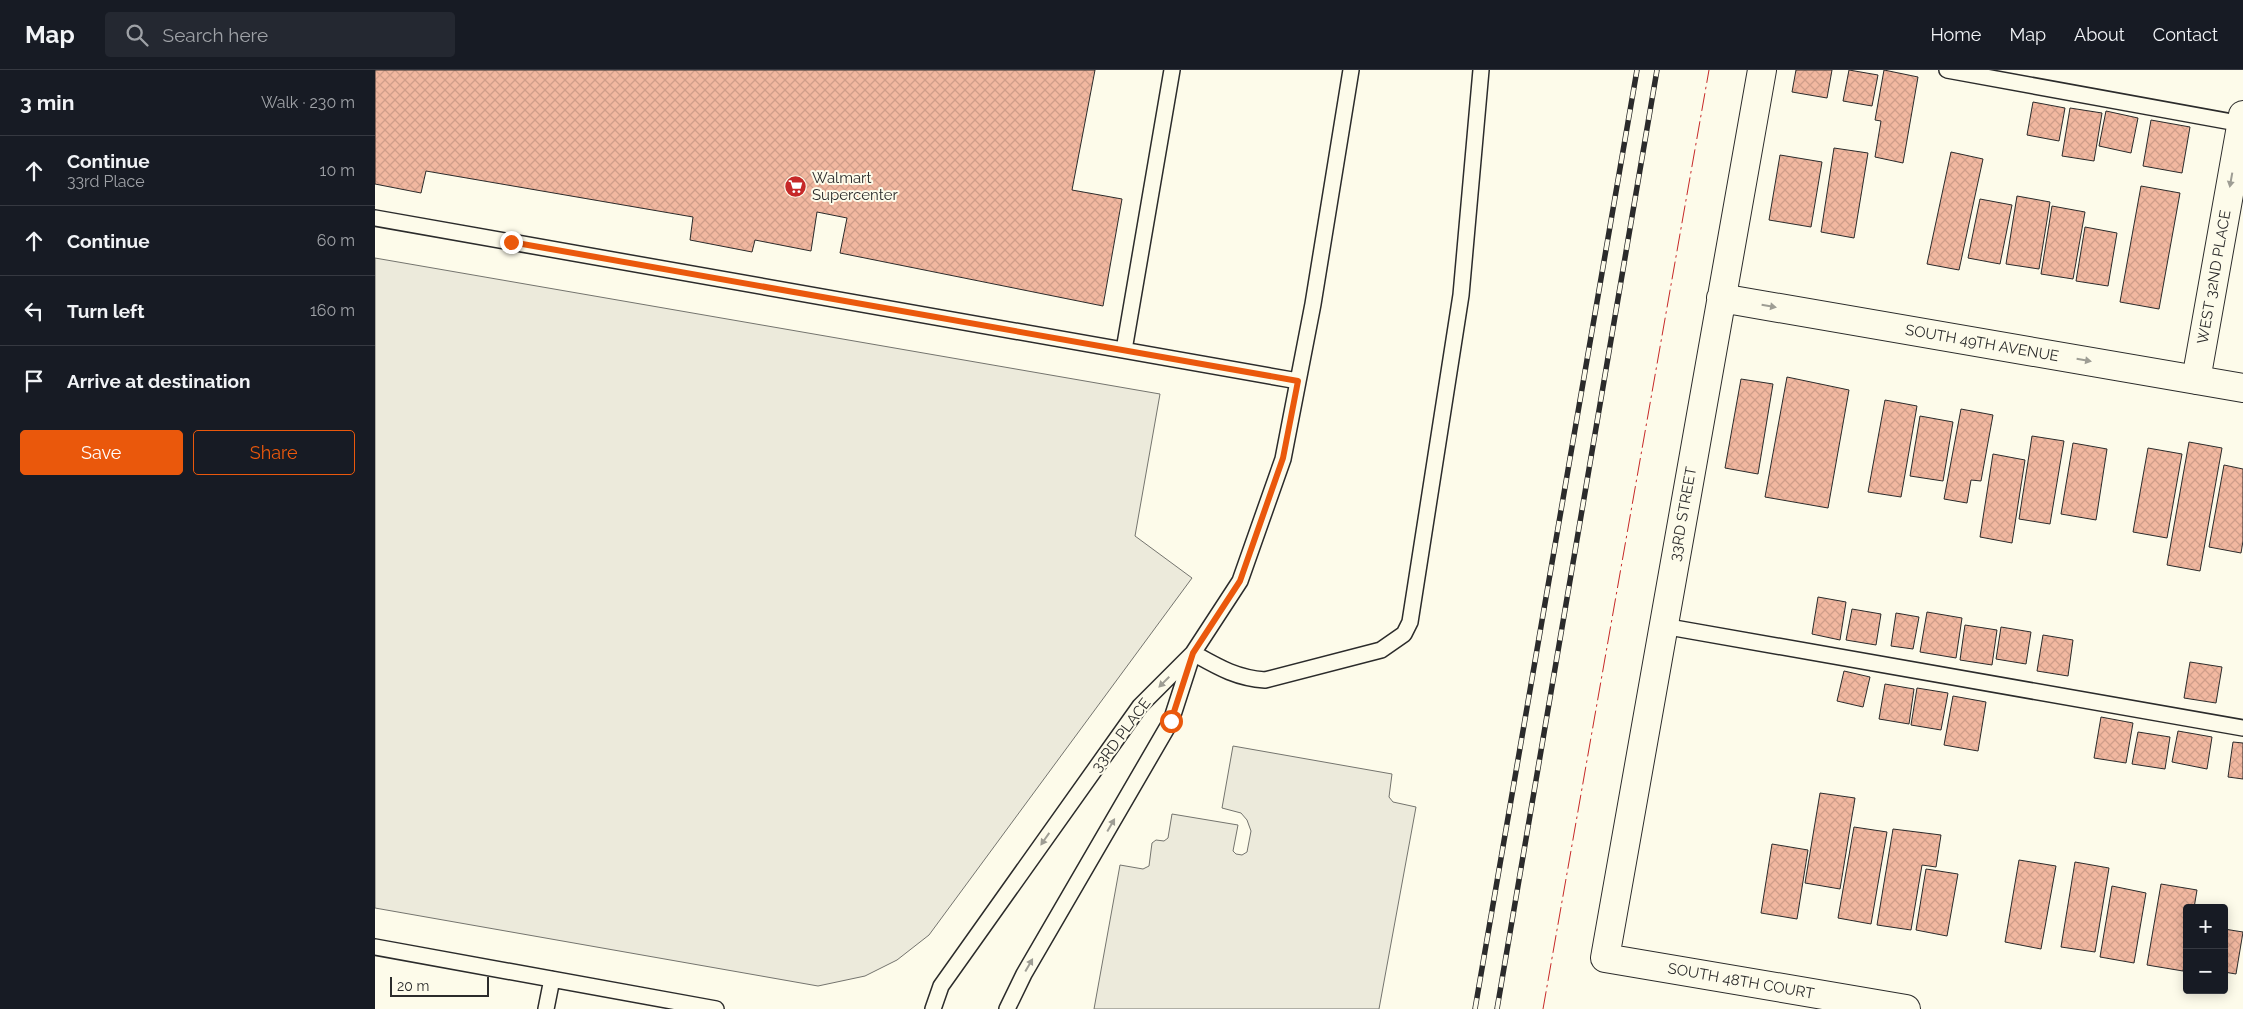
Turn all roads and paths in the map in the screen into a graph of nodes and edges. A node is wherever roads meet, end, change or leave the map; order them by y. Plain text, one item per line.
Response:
1 (1173, 70) edge
2 (1351, 70) edge
3 (1481, 70) edge
4 (1762, 70) edge
5 (1947, 70) edge
6 (1996, 74) edge
7 (2242, 121) edge
8 (375, 218) edge
9 (1721, 298) junction
10 (1123, 350) junction
11 (2196, 380) junction
12 (1298, 381) junction
13 (2243, 388) edge
14 (1663, 626) junction
15 (1193, 653) junction
16 (2243, 728) edge
17 (375, 947) edge
18 (1605, 958) joint
19 (552, 979) junction
20 (635, 1002) edge
21 (546, 1009) edge
22 (716, 1009) edge
23 (933, 1009) edge
24 (1007, 1009) edge
25 (1907, 1009) edge

1 - 10 lane
2 - 12 lane
3 - 15 lane
4 - 9 street, 33RD STREET
5 - 6 lane
6 - 7 lane
7 -> 11 street, WEST 32ND PLACE
8 - 10 lane
9 -> 11 street, SOUTH 49TH AVENUE
9 - 14 street, 33RD STREET
10 - 12 lane
11 - 13 street, SOUTH 49TH AVENUE
12 - 15 lane
14 - 16 lane
14 - 18 street, 33RD STREET
15 -> 23 lane, 33RD PLACE
24 -> 15 lane, 33RD PLACE
17 - 19 lane
18 - 25 street, SOUTH 48TH COURT
19 - 20 lane
19 - 21 lane
20 - 22 lane

